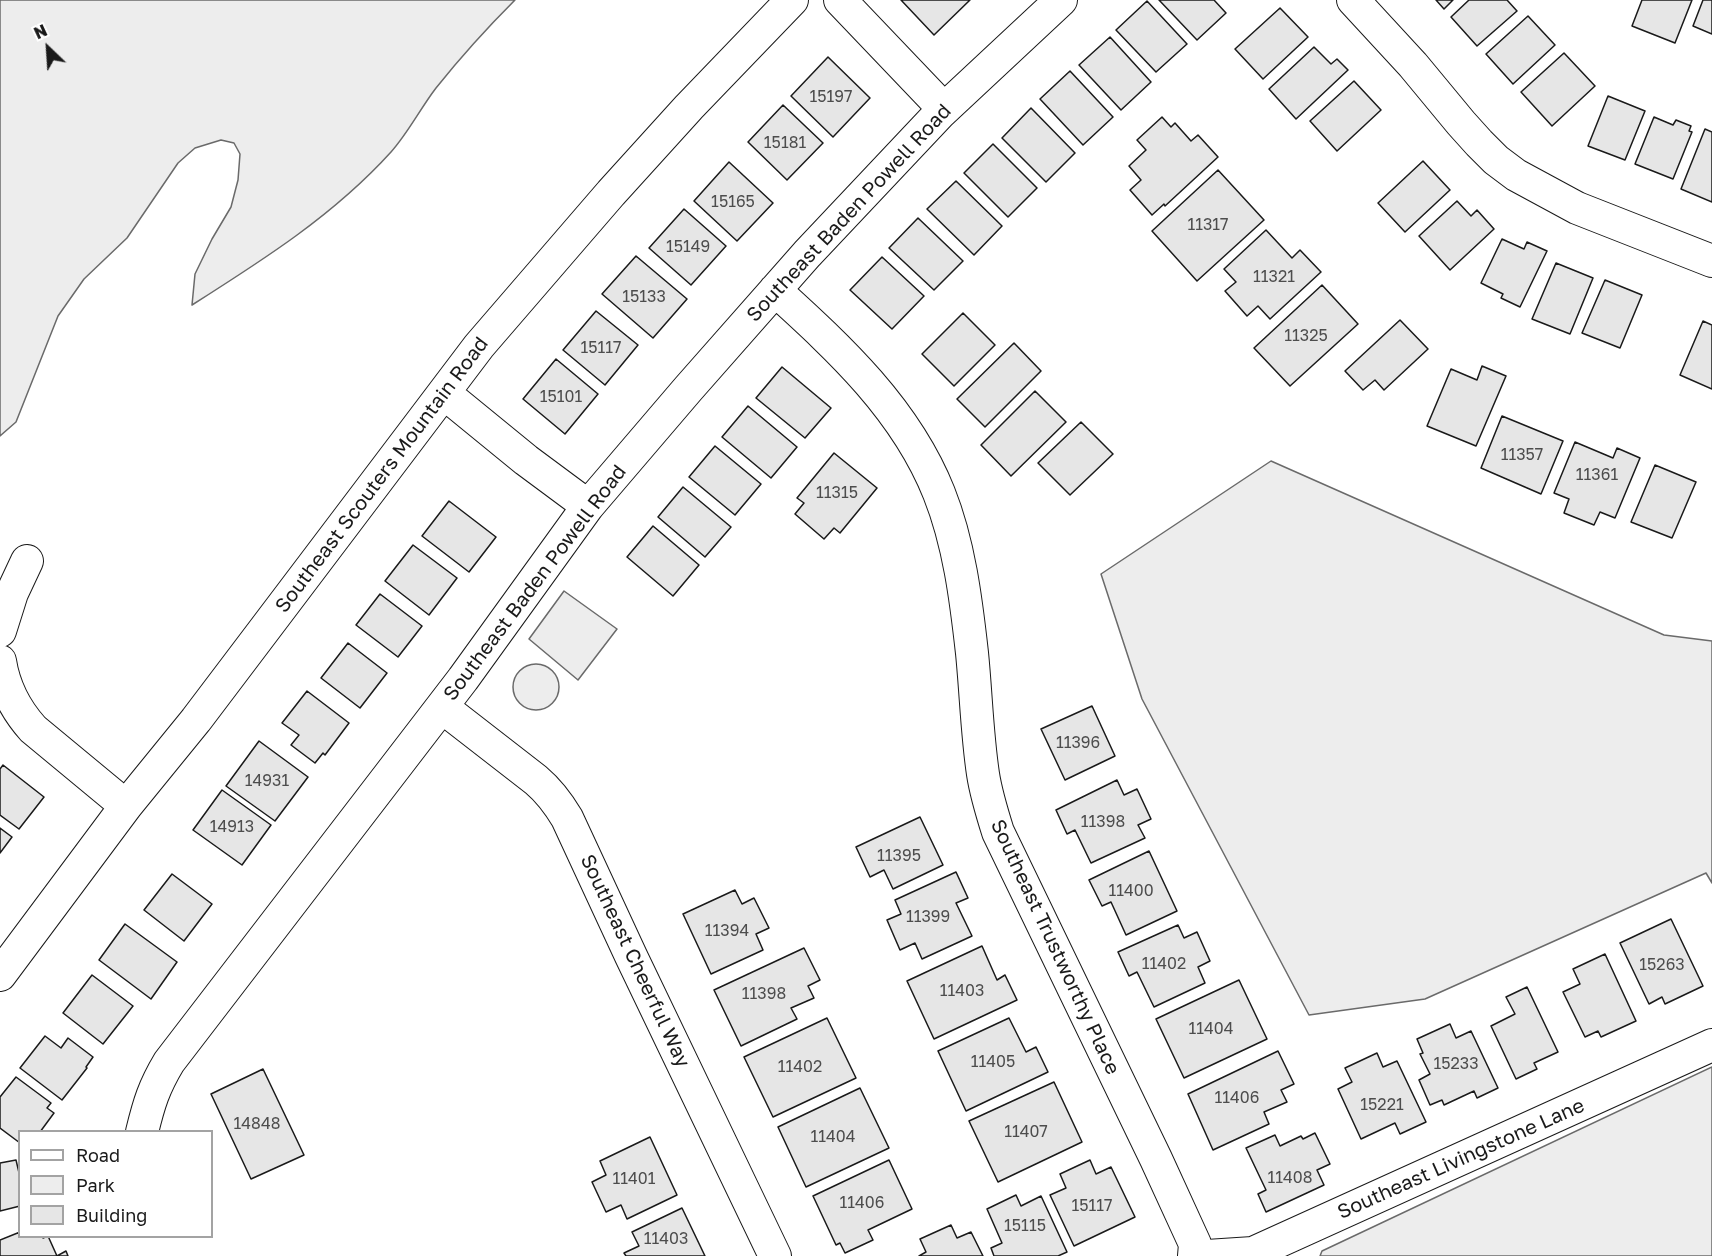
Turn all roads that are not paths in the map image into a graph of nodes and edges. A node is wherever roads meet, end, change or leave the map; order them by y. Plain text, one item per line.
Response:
1 (792, 0) edge
2 (840, 0) edge
3 (1061, 0) edge
4 (1353, 0) edge
5 (944, 109) junction
6 (1712, 261) edge
7 (775, 291) junction
8 (444, 393) junction
9 (588, 506) junction
10 (27, 561) dead end
11 (0, 631) edge
12 (0, 661) edge
13 (8, 707) edge
14 (442, 707) junction
15 (126, 806) junction
16 (0, 975) edge
17 (1712, 1046) edge
18 (142, 1130) edge
19 (775, 1256) edge
20 (1194, 1256) edge
21 (1207, 1256) edge

1 - 8 street, Southeast Scouters Mountain Road
2 - 5 street
3 - 5 street, Southeast Baden Powell Road
4 - 6 street
5 - 7 street, Southeast Baden Powell Road
7 - 9 street, Southeast Baden Powell Road
7 - 20 street, Southeast Trustworthy Place
8 - 9 street
8 - 15 street, Southeast Scouters Mountain Road
9 - 14 street, Southeast Baden Powell Road
10 - 11 street
12 - 13 street
13 - 15 street
14 - 18 street, Southeast Baden Powell Road
14 - 19 street, Southeast Cheerful Way
15 - 16 street, Southeast Scouters Mountain Road
17 - 21 street, Southeast Livingstone Lane

